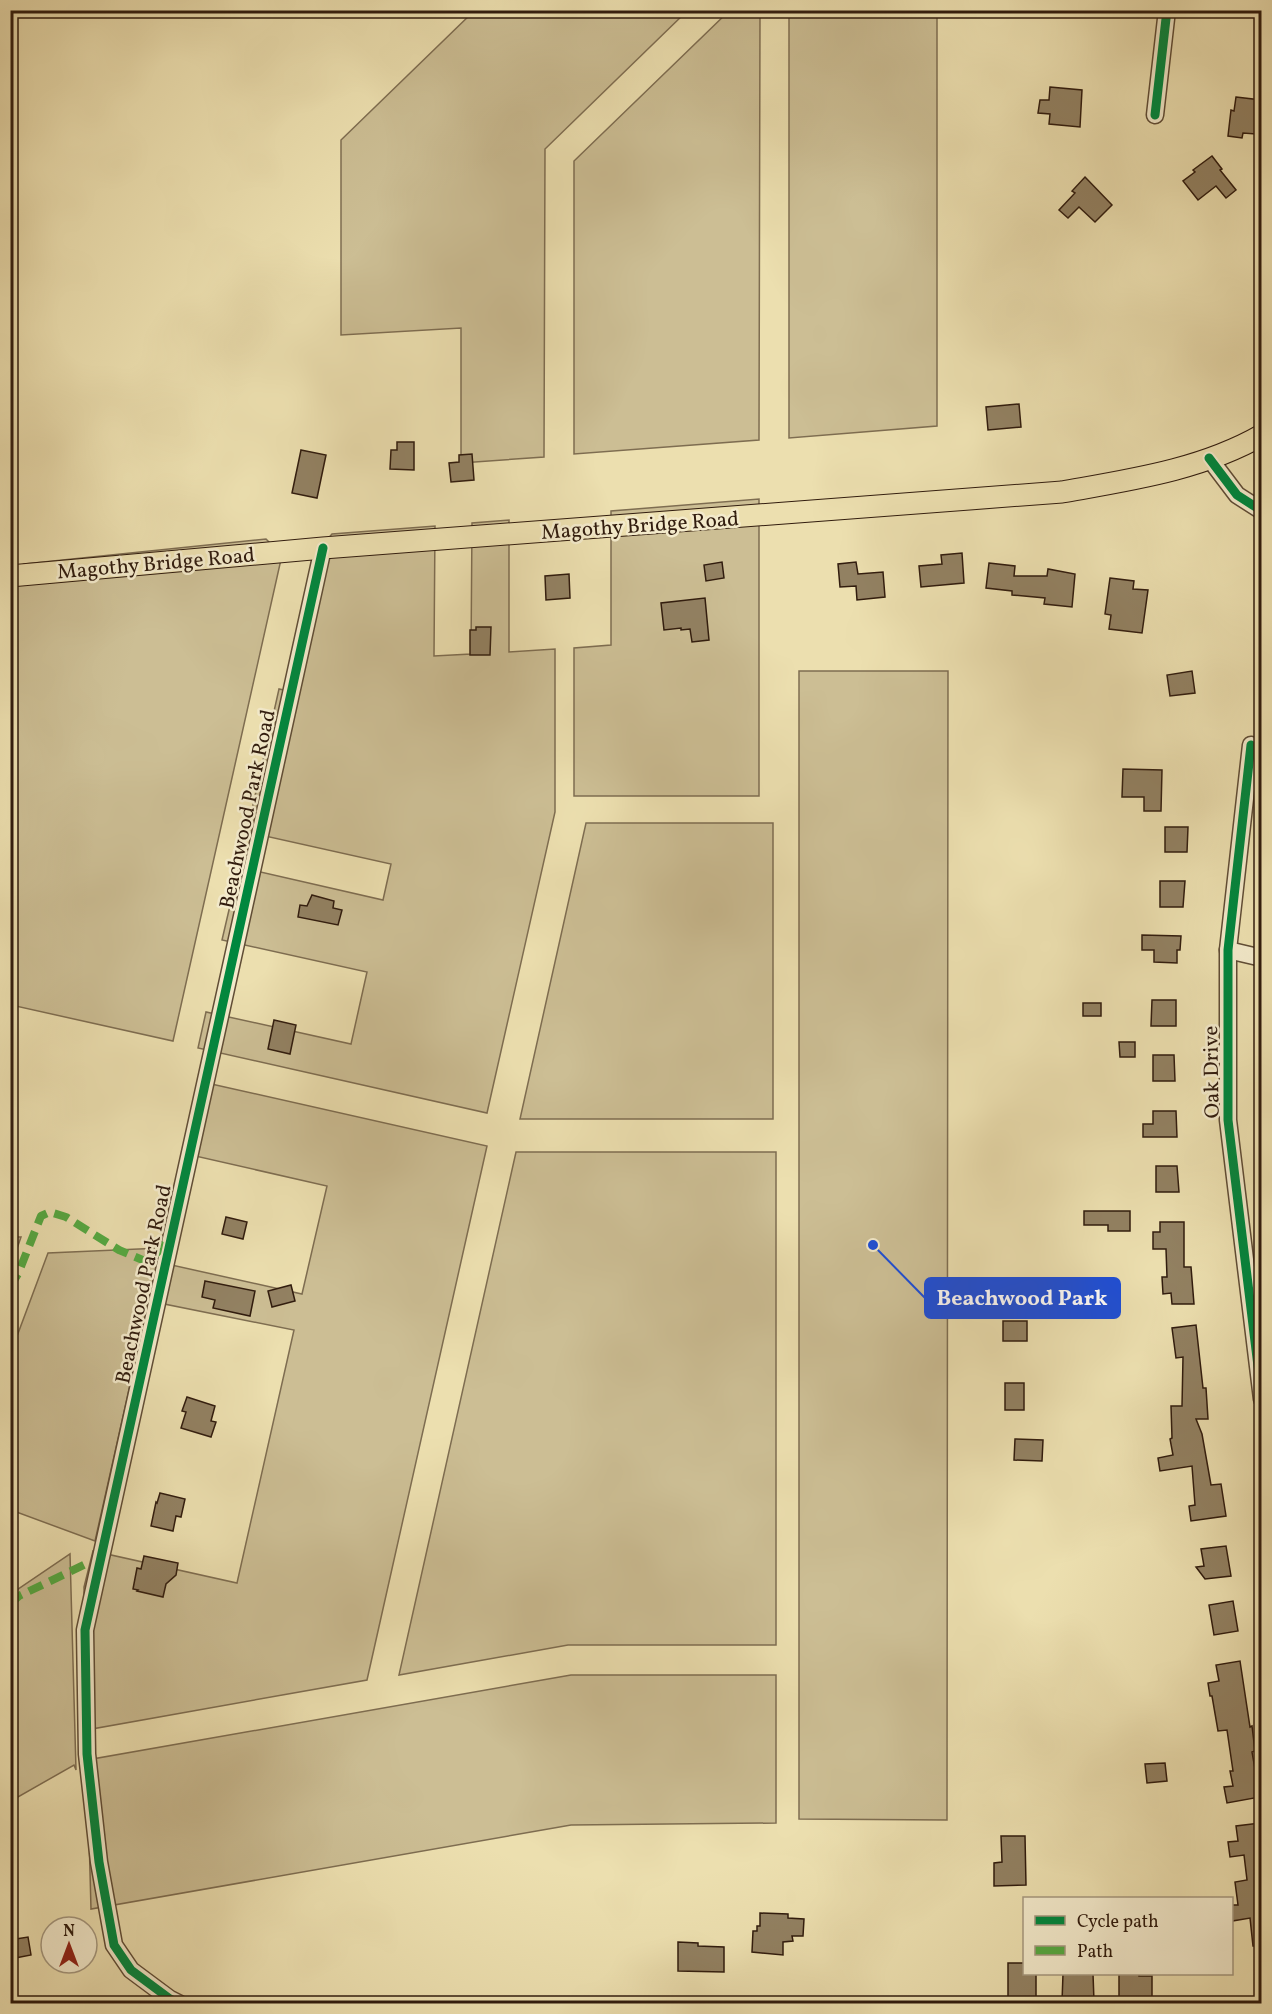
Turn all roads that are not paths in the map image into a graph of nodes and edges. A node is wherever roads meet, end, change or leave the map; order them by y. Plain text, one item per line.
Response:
1 (1167, 10) edge
2 (1155, 115) dead end
3 (1262, 435) edge
4 (1209, 458) junction
5 (1262, 511) edge
6 (323, 548) junction
7 (10, 576) edge
8 (1251, 745) dead end
9 (1228, 950) junction
10 (1262, 958) edge
11 (1254, 1278) edge
12 (1262, 1399) edge
13 (180, 2004) edge

1 - 2 street
3 - 4 main road, Magothy Bridge Road
4 - 5 street
4 - 6 main road, Magothy Bridge Road
6 - 7 main road, Magothy Bridge Road
6 - 13 street, Beachwood Park Road
8 - 9 street, Oak Drive
9 - 10 street
9 - 11 street, Oak Drive
11 - 12 street, Oak Drive

